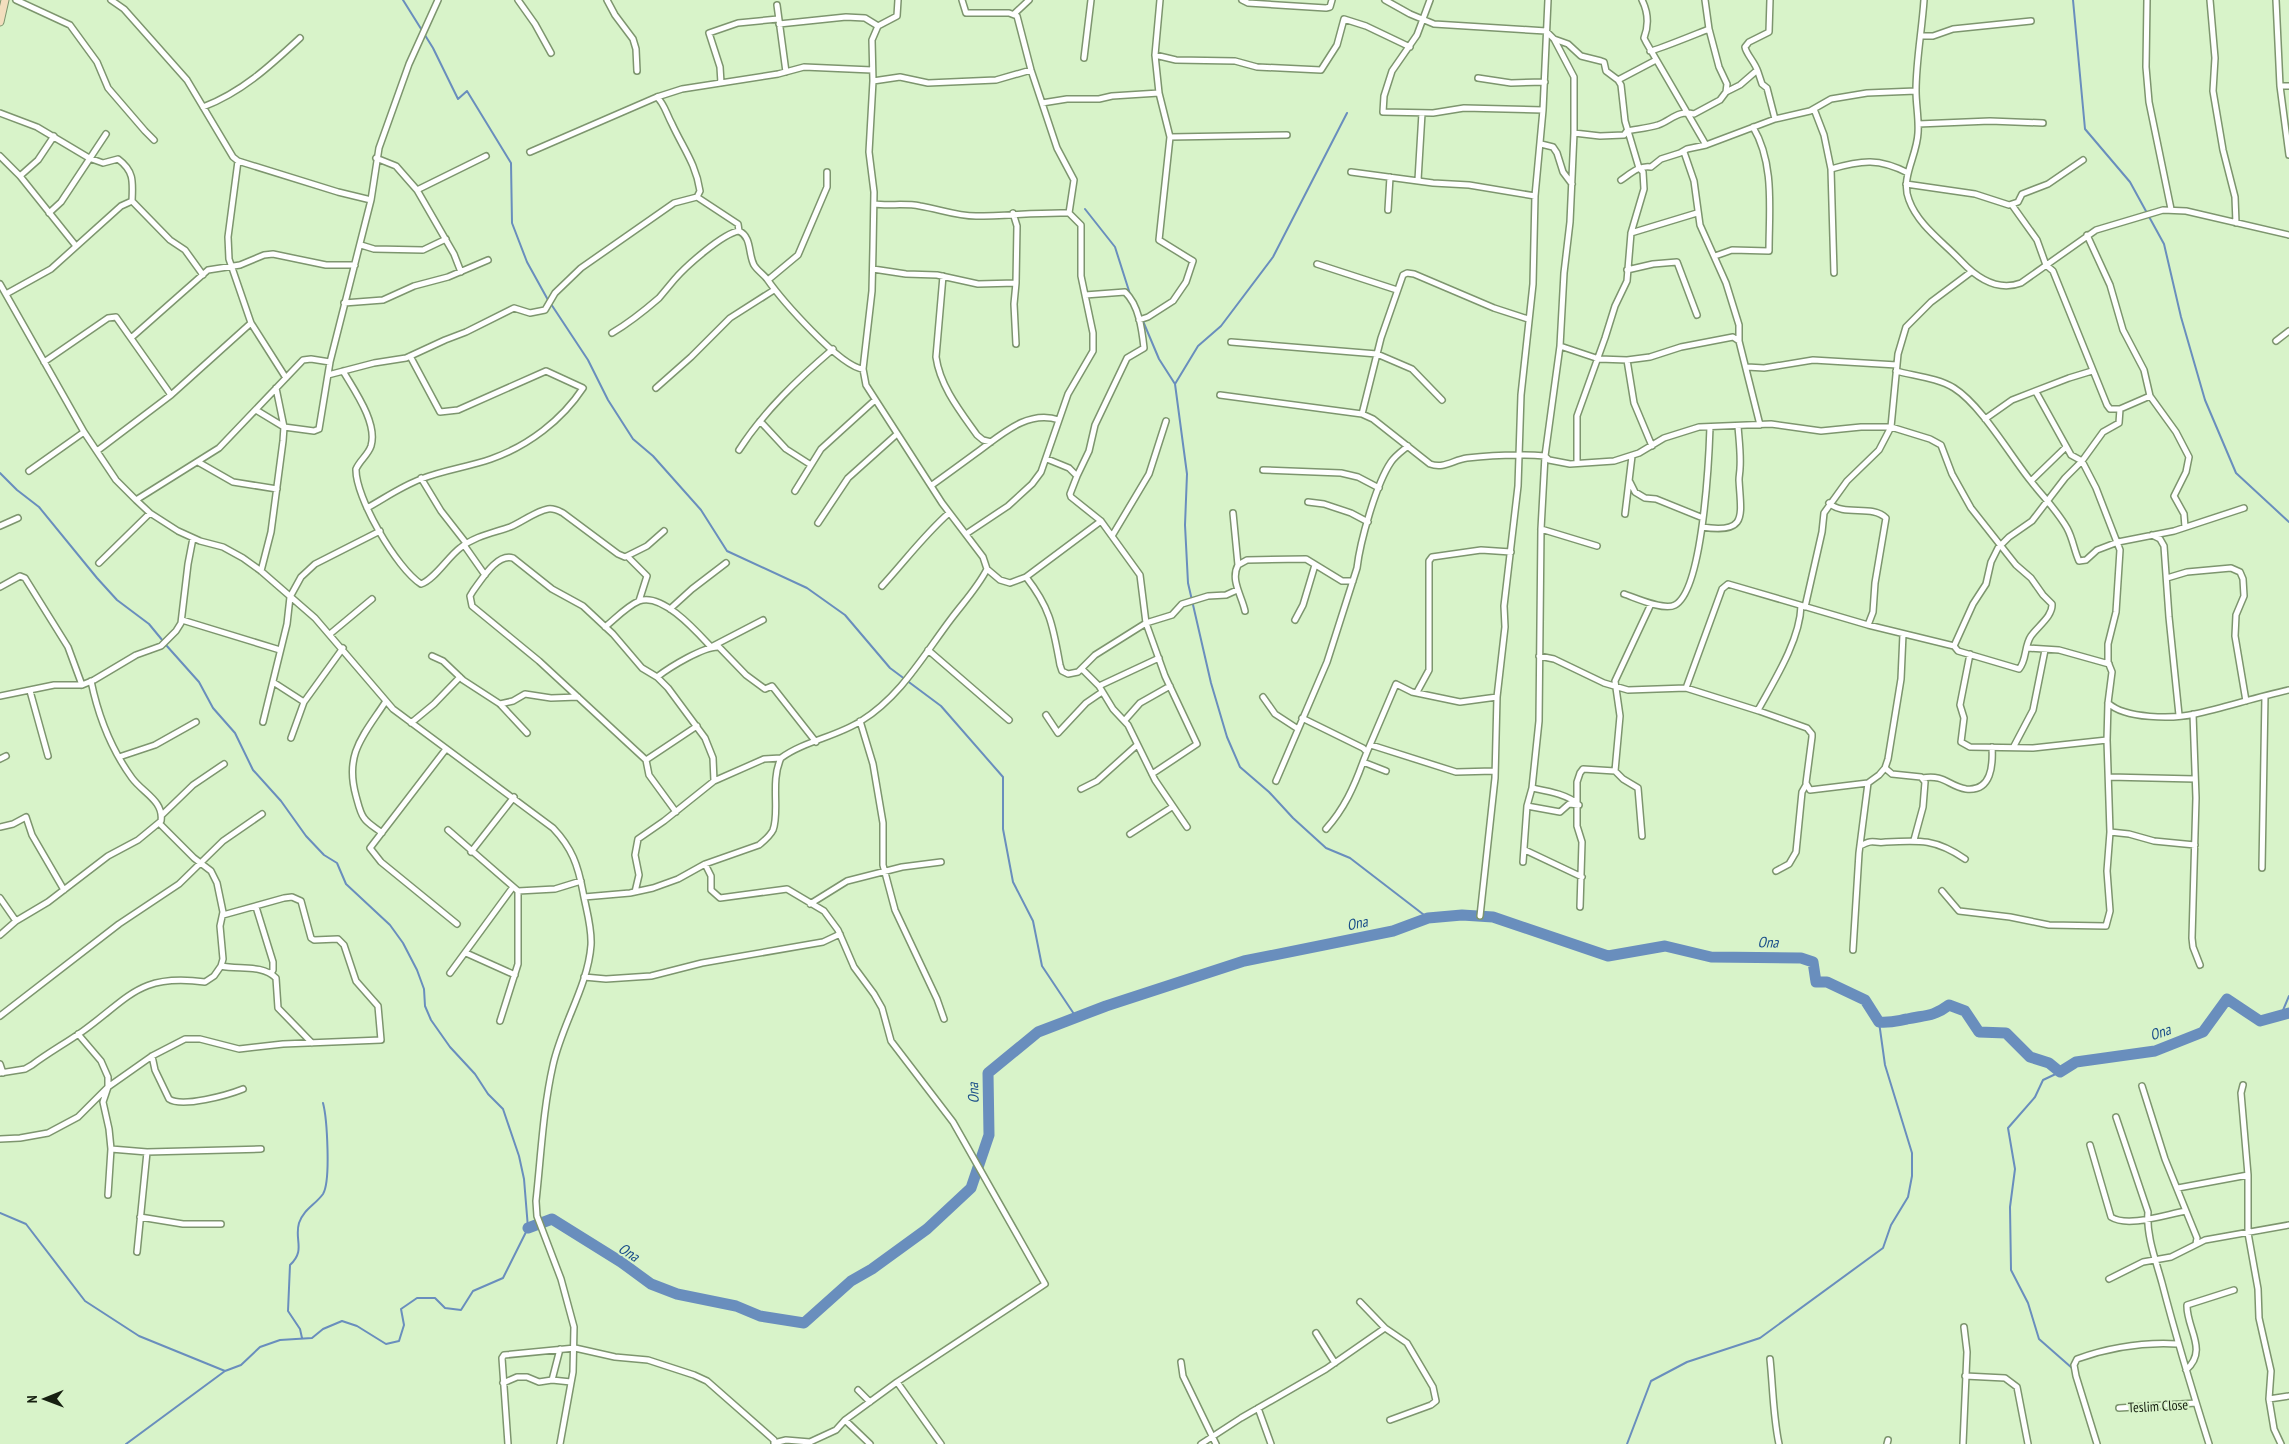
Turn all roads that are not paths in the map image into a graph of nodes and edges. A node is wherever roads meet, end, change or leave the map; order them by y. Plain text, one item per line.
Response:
1 (5, 0) edge
2 (16, 0) edge
3 (111, 0) edge
4 (438, 0) edge
5 (518, 0) edge
6 (607, 0) edge
7 (898, 0) edge
8 (962, 0) edge
9 (1029, 0) edge
10 (1091, 0) edge
11 (1160, 0) edge
12 (1242, 0) edge
13 (1332, 0) edge
14 (1385, 0) edge
15 (1430, 0) edge
16 (1548, 0) edge
17 (1642, 0) edge
18 (1705, 0) edge
19 (1770, 0) edge
20 (1924, 0) edge
21 (2147, 0) edge
22 (2210, 0) edge
23 (2276, 0) edge
24 (1271, 2) edge
25 (777, 5) dead end
26 (1014, 14) junction
27 (1422, 18) junction
28 (778, 21) junction
29 (2032, 21) dead end
30 (0, 22) edge
31 (878, 26) junction
32 (1709, 28) junction
33 (1546, 31) junction
34 (1921, 36) junction
35 (300, 38) dead end
36 (1554, 40) junction
37 (1410, 47) junction
38 (1650, 51) junction
39 (551, 53) dead end
40 (1155, 56) junction
41 (1084, 58) dead end
42 (1656, 60) junction
43 (637, 70) dead end
44 (872, 70) junction
45 (1031, 70) junction
46 (786, 72) junction
47 (1758, 72) junction
48 (1478, 78) dead end
49 (1618, 80) junction
50 (873, 81) junction
51 (1545, 82) junction
52 (721, 83) junction
53 (2280, 86) junction
54 (2289, 86) edge
55 (1916, 91) junction
56 (1726, 92) junction
57 (1159, 93) junction
58 (657, 97) junction
59 (1042, 104) junction
60 (202, 107) junction
61 (1814, 109) junction
62 (1543, 110) junction
63 (1687, 112) junction
64 (0, 113) edge
65 (1422, 113) junction
66 (1775, 119) junction
67 (2043, 123) dead end
68 (1918, 124) junction
69 (1752, 127) junction
70 (1627, 131) junction
71 (1574, 133) junction
72 (106, 134) dead end
73 (1286, 135) dead end
74 (54, 136) junction
75 (1170, 137) junction
76 (154, 140) dead end
77 (1541, 144) junction
78 (1706, 145) junction
79 (530, 152) dead end
80 (1684, 152) junction
81 (0, 156) edge
82 (486, 156) dead end
83 (2289, 156) edge
84 (89, 158) junction
85 (376, 158) junction
86 (2083, 160) dead end
87 (238, 161) junction
88 (1640, 168) junction
89 (1831, 169) junction
90 (827, 172) dead end
91 (1351, 172) dead end
92 (1908, 173) junction
93 (20, 176) junction
94 (1390, 177) junction
95 (1418, 180) junction
96 (1621, 180) dead end
97 (1572, 184) junction
98 (1906, 184) junction
99 (417, 190) junction
100 (1535, 196) junction
101 (697, 197) junction
102 (371, 200) junction
103 (132, 201) junction
104 (874, 204) junction
105 (2012, 205) junction
106 (2171, 209) junction
107 (1388, 210) dead end
108 (49, 213) junction
109 (1013, 213) junction
110 (1069, 213) junction
111 (1697, 213) junction
112 (2236, 223) junction
113 (739, 231) junction
114 (1631, 233) junction
115 (2087, 235) junction
116 (2289, 235) edge
117 (446, 239) junction
118 (361, 245) junction
119 (76, 246) junction
120 (1715, 256) junction
121 (488, 260) dead end
122 (1316, 264) dead end
123 (355, 265) junction
124 (2046, 265) junction
125 (232, 266) junction
126 (873, 269) junction
127 (1627, 270) junction
128 (461, 272) junction
129 (1971, 272) junction
130 (1834, 273) dead end
131 (203, 275) junction
132 (943, 276) junction
133 (768, 280) junction
134 (1016, 283) junction
135 (0, 284) edge
136 (774, 290) junction
137 (1397, 290) junction
138 (6, 294) junction
139 (1085, 295) junction
140 (344, 303) junction
141 (1697, 315) dead end
142 (1528, 319) junction
143 (1139, 320) junction
144 (251, 323) junction
145 (2289, 331) edge
146 (612, 332) dead end
147 (131, 338) junction
148 (1739, 340) junction
149 (2276, 341) dead end
150 (1231, 342) dead end
151 (1016, 344) dead end
152 (1560, 346) junction
153 (833, 349) junction
154 (1377, 354) junction
155 (410, 356) junction
156 (1598, 359) junction
157 (1627, 360) junction
158 (44, 362) junction
159 (330, 362) junction
160 (1746, 368) junction
161 (1896, 368) junction
162 (863, 369) junction
163 (343, 371) junction
164 (2092, 371) junction
165 (328, 375) junction
166 (286, 378) junction
167 (276, 388) junction
168 (656, 388) dead end
169 (2036, 392) junction
170 (171, 395) junction
171 (1220, 396) dead end
172 (2150, 396) junction
173 (874, 400) junction
174 (1442, 400) dead end
175 (2120, 409) junction
176 (256, 410) junction
177 (1362, 414) junction
178 (1984, 419) junction
179 (1059, 420) junction
180 (760, 421) junction
181 (1166, 422) dead end
182 (1760, 425) junction
183 (1738, 426) junction
184 (1710, 427) junction
185 (284, 428) junction
186 (1890, 428) junction
187 (84, 432) junction
188 (897, 434) junction
189 (991, 442) junction
190 (1408, 446) junction
191 (1652, 446) junction
192 (2066, 447) junction
193 (739, 450) dead end
194 (97, 452) junction
195 (1520, 454) junction
196 (1545, 456) junction
197 (1632, 456) junction
198 (1047, 459) junction
199 (2082, 461) junction
200 (198, 462) junction
201 (1577, 463) junction
202 (811, 465) junction
203 (1263, 470) dead end
204 (30, 471) dead end
205 (1077, 476) junction
206 (422, 478) junction
207 (2031, 481) junction
208 (1630, 482) junction
209 (932, 485) junction
210 (1379, 488) junction
211 (276, 489) junction
212 (795, 491) dead end
213 (136, 500) junction
214 (2049, 500) junction
215 (1308, 502) dead end
216 (1829, 503) junction
217 (368, 508) junction
218 (2244, 508) dead end
219 (150, 513) junction
220 (949, 513) junction
221 (1233, 513) dead end
222 (1626, 514) dead end
223 (18, 518) dead end
224 (1703, 518) junction
225 (1101, 521) junction
226 (1368, 522) junction
227 (818, 523) dead end
228 (0, 526) edge
229 (1702, 527) junction
230 (2185, 528) junction
231 (1541, 529) junction
232 (380, 531) junction
233 (664, 531) dead end
234 (966, 534) junction
235 (2152, 535) junction
236 (1112, 536) junction
237 (193, 538) junction
238 (2118, 542) junction
239 (465, 544) junction
240 (2002, 545) junction
241 (1598, 546) dead end
242 (1511, 552) junction
243 (628, 557) junction
244 (99, 563) dead end
245 (726, 563) dead end
246 (1238, 564) junction
247 (1315, 565) junction
248 (987, 569) junction
249 (261, 571) junction
250 (485, 575) junction
251 (1026, 577) junction
252 (2168, 578) junction
253 (1353, 581) junction
254 (882, 586) dead end
255 (0, 587) edge
256 (1237, 590) junction
257 (1624, 594) dead end
258 (290, 596) junction
259 (372, 599) dead end
260 (639, 601) junction
261 (1651, 604) junction
262 (1803, 607) junction
263 (670, 609) junction
264 (1245, 611) dead end
265 (182, 620) junction
266 (763, 620) dead end
267 (1295, 620) dead end
268 (1146, 623) junction
269 (1868, 625) junction
270 (605, 627) junction
271 (330, 634) junction
272 (1903, 634) junction
273 (1954, 646) junction
274 (711, 647) junction
275 (343, 648) junction
276 (2027, 648) junction
277 (280, 650) junction
278 (928, 650) junction
279 (2045, 650) junction
280 (1970, 654) junction
281 (432, 656) dead end
282 (1539, 656) junction
283 (1159, 658) junction
284 (2109, 664) junction
285 (1082, 669) junction
286 (460, 677) junction
287 (657, 677) junction
288 (91, 681) junction
289 (273, 682) junction
290 (82, 685) junction
291 (1099, 686) junction
292 (1170, 686) junction
293 (1617, 687) junction
294 (1686, 688) junction
295 (2289, 690) edge
296 (30, 691) junction
297 (1102, 692) junction
298 (1417, 692) junction
299 (0, 696) edge
300 (2265, 696) junction
301 (578, 697) junction
302 (1264, 697) dead end
303 (1497, 697) junction
304 (2246, 701) junction
305 (304, 702) junction
306 (386, 702) junction
307 (2108, 703) junction
308 (500, 704) junction
309 (1758, 710) junction
310 (2193, 714) junction
311 (1046, 715) dead end
312 (2179, 715) junction
313 (1302, 718) junction
314 (1009, 720) dead end
315 (1125, 720) junction
316 (860, 721) junction
317 (196, 722) dead end
318 (263, 722) dead end
319 (411, 723) junction
320 (698, 726) junction
321 (1298, 729) junction
322 (527, 733) dead end
323 (290, 738) dead end
324 (2107, 740) junction
325 (816, 742) junction
326 (1138, 745) junction
327 (1371, 745) junction
328 (1992, 746) junction
329 (2014, 746) junction
330 (446, 749) junction
331 (1367, 752) junction
332 (48, 756) dead end
333 (119, 757) junction
334 (781, 758) junction
335 (646, 760) junction
336 (1363, 762) junction
337 (224, 764) dead end
338 (1886, 768) junction
339 (1386, 771) dead end
340 (1494, 771) junction
341 (1615, 771) junction
342 (1152, 774) junction
343 (2109, 777) junction
344 (1922, 778) junction
345 (2195, 778) junction
346 (714, 780) junction
347 (1276, 781) dead end
348 (1868, 783) junction
349 (1806, 785) junction
350 (1532, 788) junction
351 (1081, 790) dead end
352 (514, 797) junction
353 (1579, 805) junction
354 (1527, 806) junction
355 (1172, 807) junction
356 (676, 812) junction
357 (262, 814) dead end
358 (162, 815) junction
359 (159, 823) junction
360 (0, 827) edge
361 (1187, 827) dead end
362 (1326, 829) dead end
363 (448, 830) dead end
364 (2110, 832) junction
365 (382, 833) junction
366 (1130, 834) dead end
367 (1642, 836) dead end
368 (1914, 840) junction
369 (2195, 845) junction
370 (1860, 846) junction
371 (1524, 850) junction
372 (471, 852) junction
373 (1965, 859) dead end
374 (941, 862) dead end
375 (1523, 862) dead end
376 (203, 863) junction
377 (705, 864) junction
378 (2262, 868) dead end
379 (1776, 871) dead end
380 (885, 872) junction
381 (1582, 877) junction
382 (581, 881) junction
383 (513, 887) junction
384 (64, 890) junction
385 (518, 891) junction
386 (1942, 891) dead end
387 (636, 892) junction
388 (584, 897) junction
389 (0, 898) edge
390 (810, 904) junction
391 (256, 907) junction
392 (1580, 907) dead end
393 (223, 915) junction
394 (1480, 916) dead end
395 (16, 921) junction
396 (457, 924) dead end
397 (840, 934) junction
398 (0, 935) edge
399 (1853, 950) dead end
400 (466, 953) junction
401 (2200, 965) dead end
402 (222, 966) junction
403 (271, 973) junction
404 (450, 973) dead end
405 (516, 975) junction
406 (584, 977) junction
407 (0, 1016) edge
408 (944, 1019) dead end
409 (500, 1021) dead end
410 (78, 1034) junction
411 (312, 1043) junction
412 (152, 1056) junction
413 (0, 1064) edge
414 (1, 1073) edge
415 (2243, 1085) dead end
416 (2142, 1086) dead end
417 (108, 1087) junction
418 (242, 1089) dead end
419 (2116, 1117) dead end
420 (0, 1139) edge
421 (2090, 1145) dead end
422 (262, 1148) dead end
423 (111, 1149) junction
424 (147, 1152) junction
425 (2248, 1175) junction
426 (2178, 1188) junction
427 (108, 1194) dead end
428 (2186, 1211) junction
429 (140, 1218) junction
430 (2148, 1220) junction
431 (221, 1224) dead end
432 (2289, 1225) edge
433 (2248, 1233) junction
434 (2196, 1244) junction
435 (136, 1252) dead end
436 (2156, 1259) junction
437 (2109, 1280) dead end
438 (2234, 1290) dead end
439 (1360, 1302) dead end
440 (1964, 1327) dead end
441 (1384, 1328) junction
442 (1316, 1333) dead end
443 (2177, 1344) junction
444 (575, 1348) junction
445 (560, 1349) junction
446 (1770, 1359) dead end
447 (1182, 1362) dead end
448 (1335, 1363) junction
449 (2186, 1370) junction
450 (1964, 1376) junction
451 (552, 1380) junction
452 (503, 1382) junction
453 (571, 1382) junction
454 (897, 1382) junction
455 (858, 1390) dead end
456 (2289, 1396) edge
457 (2269, 1399) junction
458 (870, 1402) junction
459 (2196, 1403) junction
460 (1258, 1408) junction
461 (2119, 1408) dead end
462 (846, 1420) junction
463 (1390, 1420) dead end
464 (1212, 1437) junction
465 (774, 1443) edge
466 (508, 1444) edge
467 (560, 1444) edge
468 (870, 1444) edge
469 (941, 1444) edge
470 (1201, 1444) edge
471 (1216, 1444) edge
472 (1271, 1444) edge
473 (1779, 1444) edge
474 (1963, 1444) edge
475 (2028, 1444) edge
476 (2097, 1444) edge
477 (2208, 1444) edge
478 (2281, 1444) edge

1 - 30 main road
2 - 76 street
3 - 60 street
4 - 85 street
5 - 39 street
6 - 43 street
7 - 31 street
8 - 26 street
9 - 26 street
10 - 41 street
11 - 40 street
12 - 24 street
13 - 24 street
14 - 27 street
15 - 27 street
16 - 33 street
17 - 38 street
18 - 32 street
19 - 47 street
20 - 34 street
21 - 106 street
22 - 112 street
23 - 53 street
25 - 28 street
26 - 45 street
27 - 33 street
27 - 37 street
28 - 31 street
28 - 46 street
28 - 52 street
29 - 34 street
31 - 44 street
32 - 38 street
32 - 56 street
33 - 36 street
33 - 51 street
34 - 55 street
35 - 60 street
36 - 49 street
36 - 71 street
37 - 40 street
37 - 65 street
38 - 42 street
40 - 57 street
42 - 49 street
42 - 63 street
44 - 46 street
44 - 50 street
45 - 50 street
45 - 59 street
46 - 52 street
47 - 56 street
47 - 66 street
48 - 51 street
49 - 70 street
50 - 104 street
51 - 62 street
52 - 58 street
53 - 54 street
53 - 83 street
55 - 61 street
55 - 68 street
56 - 63 street
57 - 59 street
57 - 75 street
58 - 79 street
58 - 101 street
59 - 110 street
60 - 87 street
61 - 66 street
61 - 89 street
62 - 65 street
62 - 77 street
63 - 70 street
63 - 78 street
64 - 74 street
65 - 95 street
66 - 69 street
67 - 68 street
68 - 92 street
69 - 78 street
69 - 120 street
70 - 71 street
70 - 88 street
71 - 97 street
72 - 84 street
73 - 75 street
74 - 84 street
74 - 93 street
75 - 143 street
77 - 97 street
77 - 100 street
78 - 80 street
80 - 88 street
80 - 111 street
81 - 93 street
82 - 99 street
84 - 103 street
84 - 108 street
85 - 99 street
85 - 102 street
86 - 105 street
87 - 102 street
87 - 125 street
88 - 96 street
88 - 114 street
89 - 92 street
89 - 130 street
90 - 133 street
91 - 94 street
92 - 98 street
93 - 108 street
94 - 95 street
94 - 107 street
95 - 100 street
97 - 152 street
98 - 105 street
98 - 129 street
99 - 117 street
100 - 142 street
101 - 113 street
101 - 155 street
102 - 118 street
103 - 119 street
103 - 131 street
104 - 109 street
104 - 126 street
105 - 124 street
106 - 112 street
106 - 115 street
108 - 119 street
109 - 110 street
109 - 134 street
110 - 139 street
111 - 114 street
111 - 120 street
112 - 116 street
113 - 133 street
113 - 146 street
114 - 127 street
115 - 124 street
115 - 172 street
117 - 118 street
117 - 128 street
118 - 123 street
119 - 138 street
120 - 148 street
121 - 128 street
122 - 137 street
123 - 125 street
123 - 140 street
124 - 129 street
124 - 164 street
125 - 131 street
125 - 144 street
126 - 132 street
126 - 162 street
127 - 141 street
127 - 156 street
128 - 140 street
129 - 161 street
131 - 147 street
132 - 134 street
132 - 189 street
133 - 136 street
134 - 151 street
135 - 138 street
136 - 153 street
136 - 168 street
137 - 142 street
137 - 154 street
138 - 158 street
139 - 143 street
139 - 179 street
140 - 159 street
142 - 195 street
143 - 205 street
144 - 166 street
144 - 170 street
145 - 149 street
147 - 158 street
147 - 170 street
148 - 157 street
148 - 160 street
150 - 154 street
152 - 156 street
152 - 196 street
153 - 162 street
153 - 180 street
154 - 174 street
154 - 177 street
155 - 163 street
155 - 206 street
156 - 157 street
156 - 201 street
157 - 191 street
158 - 187 street
159 - 165 street
159 - 166 street
160 - 161 street
160 - 182 street
161 - 178 street
161 - 186 street
162 - 173 street
163 - 165 street
163 - 217 street
164 - 169 street
164 - 175 street
165 - 185 street
166 - 167 street
167 - 176 street
167 - 185 street
169 - 178 street
169 - 192 street
170 - 194 street
171 - 177 street
172 - 175 street
172 - 230 street
173 - 188 street
173 - 202 street
175 - 199 street
176 - 185 street
176 - 200 street
177 - 190 street
178 - 207 street
179 - 189 street
179 - 198 street
180 - 193 street
180 - 202 street
181 - 236 street
182 - 183 street
182 - 186 street
183 - 184 street
183 - 229 street
184 - 191 street
184 - 224 street
185 - 211 street
186 - 216 street
186 - 240 street
187 - 194 street
187 - 204 street
188 - 209 street
188 - 227 street
189 - 209 street
190 - 195 street
190 - 210 street
191 - 197 street
192 - 199 street
192 - 207 street
194 - 213 street
195 - 196 street
195 - 242 street
196 - 201 street
196 - 231 street
197 - 201 street
197 - 208 street
198 - 205 street
198 - 234 street
199 - 214 street
199 - 238 street
200 - 211 street
200 - 213 street
202 - 212 street
203 - 210 street
205 - 225 street
206 - 217 street
206 - 239 street
207 - 214 street
208 - 222 street
208 - 224 street
209 - 220 street
210 - 226 street
211 - 249 street
213 - 219 street
214 - 238 street
214 - 240 street
215 - 226 street
216 - 262 street
216 - 269 street
217 - 232 street
218 - 230 street
219 - 237 street
219 - 244 street
220 - 234 street
220 - 254 street
221 - 246 street
223 - 228 street
224 - 229 street
225 - 236 street
225 - 251 street
226 - 253 street
229 - 261 street
230 - 235 street
231 - 241 street
231 - 282 street
232 - 239 street
232 - 258 street
233 - 243 street
234 - 248 street
235 - 238 street
235 - 252 street
236 - 268 street
237 - 249 street
237 - 265 street
238 - 284 street
239 - 243 street
239 - 250 street
240 - 273 street
240 - 276 street
242 - 298 street
242 - 303 street
243 - 260 street
245 - 263 street
246 - 247 street
246 - 256 street
247 - 253 street
247 - 267 street
248 - 251 street
248 - 278 street
249 - 258 street
250 - 270 street
250 - 301 street
251 - 285 street
252 - 304 street
252 - 312 street
253 - 313 street
255 - 290 street
256 - 264 street
256 - 268 street
257 - 261 street
258 - 271 street
258 - 277 street
259 - 271 street
260 - 263 street
260 - 270 street
261 - 293 street
262 - 269 street
262 - 294 street
262 - 309 street
263 - 274 street
265 - 277 street
265 - 288 street
266 - 274 street
268 - 283 street
268 - 285 street
269 - 272 street
270 - 287 street
271 - 275 street
272 - 273 street
272 - 338 street
273 - 280 street
274 - 287 street
274 - 325 street
275 - 305 street
275 - 306 street
276 - 279 street
276 - 280 street
277 - 289 street
278 - 314 street
278 - 316 street
279 - 284 street
279 - 329 street
280 - 328 street
281 - 286 street
282 - 293 street
282 - 350 street
283 - 291 street
283 - 292 street
284 - 307 street
285 - 291 street
286 - 308 street
286 - 319 street
287 - 320 street
288 - 290 street
288 - 333 street
289 - 305 street
289 - 318 street
290 - 296 street
291 - 297 street
292 - 315 street
292 - 342 street
293 - 294 street
293 - 341 street
294 - 309 street
295 - 300 street
296 - 299 street
296 - 332 street
297 - 311 street
297 - 315 street
298 - 303 street
298 - 327 street
300 - 304 street
300 - 378 street
301 - 308 street
301 - 335 street
302 - 321 street
303 - 340 street
304 - 310 street
305 - 323 street
306 - 319 street
306 - 365 street
307 - 312 street
307 - 324 street
308 - 322 street
309 - 349 street
310 - 312 street
310 - 345 street
313 - 321 street
313 - 331 street
315 - 326 street
316 - 325 street
316 - 380 street
317 - 333 street
319 - 330 street
320 - 335 street
320 - 346 street
321 - 347 street
324 - 329 street
324 - 343 street
325 - 334 street
326 - 342 street
326 - 351 street
327 - 331 street
327 - 340 street
328 - 329 street
328 - 344 street
330 - 352 street
330 - 365 street
331 - 336 street
333 - 358 street
334 - 346 street
334 - 377 street
335 - 356 street
336 - 339 street
336 - 362 street
337 - 358 street
338 - 344 street
338 - 348 street
340 - 394 street
341 - 353 street
341 - 367 street
342 - 355 street
343 - 345 street
343 - 364 street
344 - 368 street
345 - 369 street
346 - 356 street
348 - 349 street
348 - 370 street
349 - 379 street
350 - 353 street
350 - 354 street
352 - 372 street
352 - 382 street
353 - 354 street
353 - 381 street
354 - 371 street
355 - 361 street
355 - 366 street
356 - 387 street
357 - 376 street
358 - 359 street
359 - 376 street
359 - 384 street
360 - 384 street
363 - 372 street
364 - 369 street
364 - 386 street
365 - 396 street
368 - 370 street
368 - 373 street
369 - 401 street
370 - 399 street
371 - 375 street
371 - 381 street
372 - 383 street
374 - 380 street
376 - 393 street
376 - 407 street
377 - 387 street
377 - 390 street
380 - 390 street
380 - 408 street
381 - 392 street
382 - 385 street
382 - 388 street
383 - 385 street
383 - 400 street
384 - 395 street
385 - 405 street
387 - 388 street
388 - 406 street
389 - 395 street
390 - 397 street
391 - 393 street
391 - 403 street
391 - 411 street
393 - 402 street
395 - 398 street
397 - 406 street
397 - 454 street
400 - 404 street
400 - 405 street
402 - 403 street
402 - 410 street
403 - 411 street
405 - 409 street
406 - 444 street
410 - 414 street
410 - 417 street
411 - 412 street
412 - 417 street
412 - 418 street
413 - 414 street
415 - 425 street
416 - 426 street
417 - 420 street
417 - 423 street
419 - 430 street
421 - 430 street
422 - 424 street
423 - 424 street
423 - 427 street
424 - 429 street
425 - 426 street
425 - 433 street
426 - 428 street
428 - 430 street
428 - 434 street
429 - 431 street
429 - 435 street
430 - 436 street
432 - 433 street
433 - 434 street
433 - 457 street
434 - 436 street
436 - 437 street
436 - 443 street
438 - 449 street
439 - 441 street
440 - 450 street
441 - 448 street
441 - 463 street
442 - 448 street
443 - 449 street
443 - 476 street
444 - 445 street
444 - 453 street
444 - 465 street
445 - 451 street
445 - 452 street
446 - 473 street
447 - 464 street
448 - 460 street
449 - 459 street
450 - 474 street
450 - 475 street
451 - 452 street
451 - 453 street
452 - 466 street
453 - 467 street
454 - 458 street
454 - 469 street
455 - 458 street
456 - 457 street
457 - 478 street
458 - 462 street
459 - 461 street, Teslim Close
459 - 477 street
460 - 464 street
460 - 472 street
462 - 465 street
462 - 468 street
464 - 470 street
464 - 471 street

